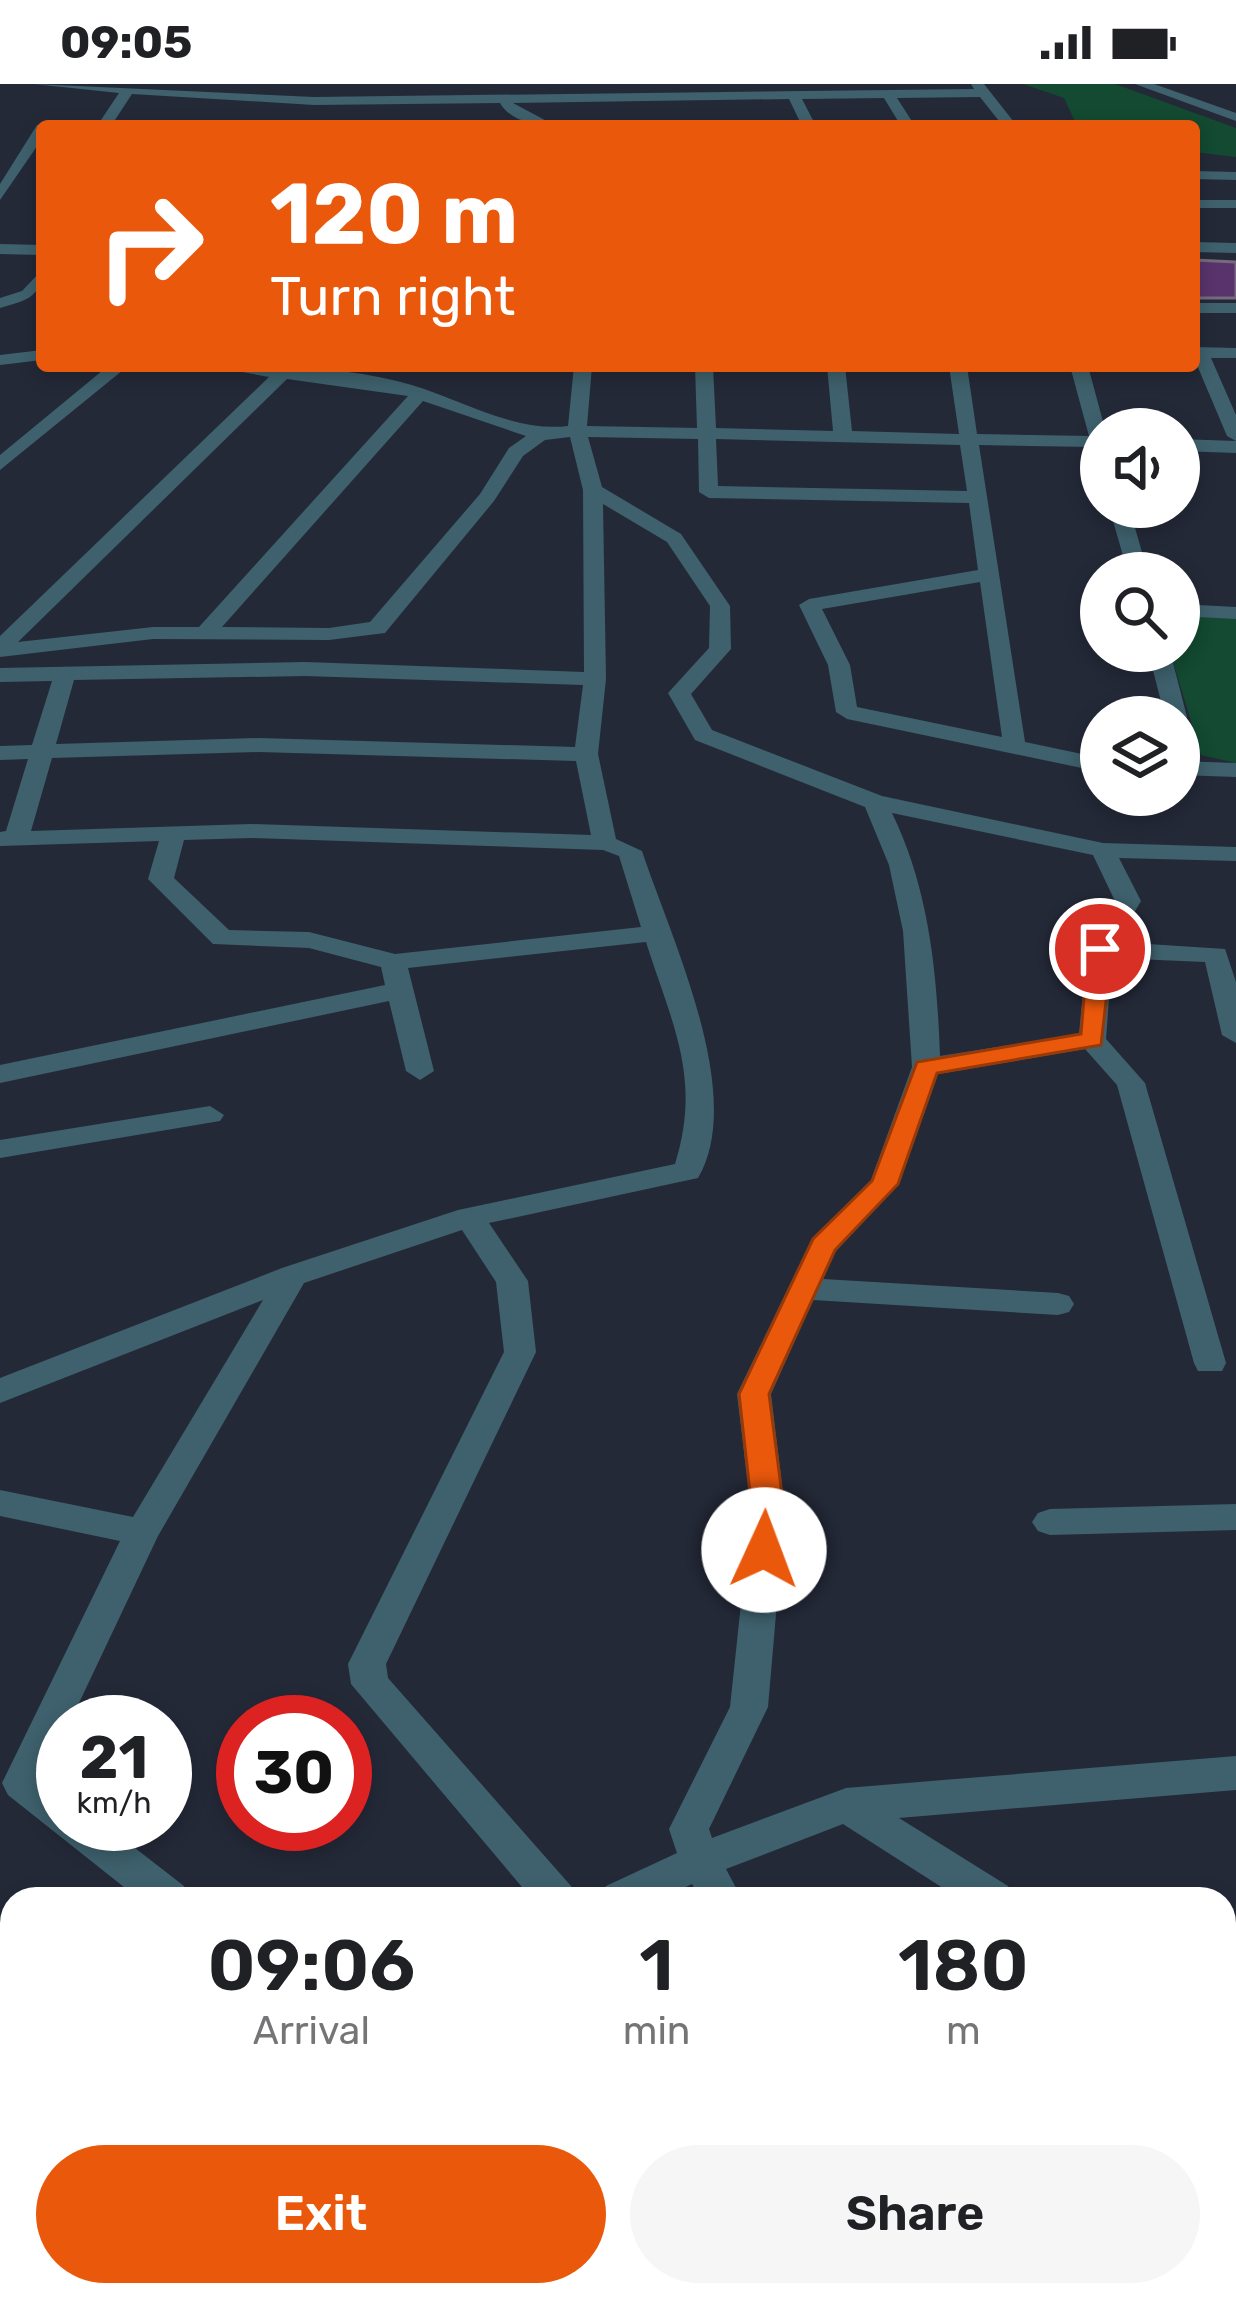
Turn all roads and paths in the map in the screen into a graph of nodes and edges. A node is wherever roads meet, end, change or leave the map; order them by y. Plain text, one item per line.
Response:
1 (40, 84) edge
2 (371, 84) edge
3 (1141, 84) edge
4 (67, 85) edge
5 (980, 88) edge
6 (128, 89) junction
7 (832, 89) edge
8 (591, 91) edge
9 (504, 92) edge
10 (888, 94) junction
11 (794, 95) junction
12 (692, 98) edge
13 (370, 101) junction
14 (1236, 117) edge
15 (46, 120) edge
16 (108, 120) edge
17 (535, 120) edge
18 (806, 120) edge
19 (904, 120) edge
20 (1005, 120) edge
21 (36, 148) edge
22 (1200, 176) edge
23 (1236, 176) edge
24 (24, 186) dead end
25 (2, 189) edge
26 (1236, 203) edge
27 (1200, 204) edge
28 (1200, 247) edge
29 (1236, 248) edge
30 (0, 249) edge
31 (36, 250) edge
32 (36, 283) edge
33 (0, 304) edge
34 (1200, 308) edge
35 (1236, 308) edge
36 (0, 336) edge
37 (1200, 352) edge
38 (1236, 352) edge
39 (36, 354) edge
40 (36, 355) edge
41 (1200, 358) edge
42 (0, 360) edge
43 (112, 372) edge
44 (284, 372) joint
45 (386, 372) edge
46 (583, 372) edge
47 (704, 372) edge
48 (837, 372) edge
49 (959, 372) edge
50 (1081, 372) edge
51 (374, 382) junction
52 (420, 393) junction
53 (1091, 408) edge
54 (578, 431) junction
55 (707, 434) junction
56 (540, 435) junction
57 (1236, 436) edge
58 (843, 437) junction
59 (971, 439) junction
60 (1080, 442) edge
61 (1200, 446) edge
62 (1236, 447) edge
63 (0, 464) edge
64 (593, 490) junction
65 (979, 497) junction
66 (990, 574) junction
67 (1200, 611) edge
68 (1236, 613) edge
69 (205, 633) junction
70 (0, 650) edge
71 (64, 674) junction
72 (0, 675) edge
73 (595, 679) junction
74 (1014, 744) junction
75 (43, 752) junction
76 (0, 753) edge
77 (586, 754) junction
78 (1080, 760) edge
79 (1200, 769) edge
80 (1236, 770) edge
81 (875, 802) junction
82 (174, 832) junction
83 (8, 839) edge
84 (605, 843) junction
85 (1103, 850) junction
86 (1236, 854) edge
87 (658, 933) junction
88 (1100, 949) junction
89 (393, 962) junction
90 (401, 990) junction
91 (1236, 1034) edge
92 (1093, 1040) junction
93 (926, 1067) junction
94 (420, 1071) dead end
95 (0, 1074) edge
96 (210, 1115) dead end
97 (0, 1150) edge
98 (470, 1217) junction
99 (293, 1276) junction
100 (803, 1289) junction
101 (1058, 1304) dead end
102 (1210, 1364) dead end
103 (0, 1391) edge
104 (0, 1503) edge
105 (1236, 1517) edge
106 (1050, 1522) dead end
107 (142, 1532) junction
108 (64, 1695) edge
109 (36, 1754) edge
110 (1236, 1773) edge
111 (36, 1794) edge
112 (846, 1805) junction
113 (109, 1851) edge
114 (700, 1861) junction
115 (155, 1887) edge
116 (546, 1887) edge
117 (645, 1887) edge
118 (715, 1887) edge
119 (975, 1887) edge

1 - 4 street
2 - 13 street
3 - 14 street
4 - 6 street
4 - 15 street
5 - 10 street
5 - 20 street
6 - 13 street
6 - 16 street
7 - 10 street
7 - 11 street
8 - 9 street
8 - 12 street
9 - 13 street
9 - 17 street
10 - 19 street
11 - 12 street
11 - 18 street
21 - 25 street
22 - 23 street
24 - 25 street
26 - 27 street
28 - 29 street
30 - 31 street
32 - 33 street
34 - 35 street
36 - 39 street
37 - 38 street
40 - 42 street
41 - 57 street
43 - 63 street
44 - 51 street
44 - 70 street
45 - 51 street
46 - 54 street
47 - 55 street
48 - 58 street
49 - 59 street
50 - 53 street
51 - 52 street
52 - 56 street
52 - 69 street
54 - 55 street
54 - 56 street
54 - 64 street
55 - 58 street
55 - 65 street
56 - 69 street
58 - 59 street
59 - 60 street
59 - 65 street
61 - 62 street
64 - 73 street
64 - 81 street
65 - 66 street
66 - 74 street
66 - 74 street
67 - 68 street
69 - 70 street
71 - 72 street
71 - 73 street
71 - 75 street
73 - 77 street
74 - 78 street
75 - 76 street
75 - 77 street
75 - 83 street
77 - 84 street
79 - 80 street
81 - 85 street
81 - 93 street
82 - 83 street
82 - 84 street
82 - 89 street
84 - 87 street
85 - 86 street
85 - 88 street
87 - 89 street
87 - 98 street
88 - 91 street
88 - 92 street
89 - 90 street
90 - 94 street
90 - 95 street
92 - 93 street
92 - 102 street
93 - 100 street
96 - 97 street
98 - 99 street
98 - 116 street
99 - 103 street
99 - 107 street
100 - 101 street
100 - 114 street
104 - 107 street
105 - 106 street
107 - 108 street
109 - 111 street
110 - 112 street
112 - 114 street
112 - 119 street
113 - 115 street
114 - 117 street
114 - 118 street

